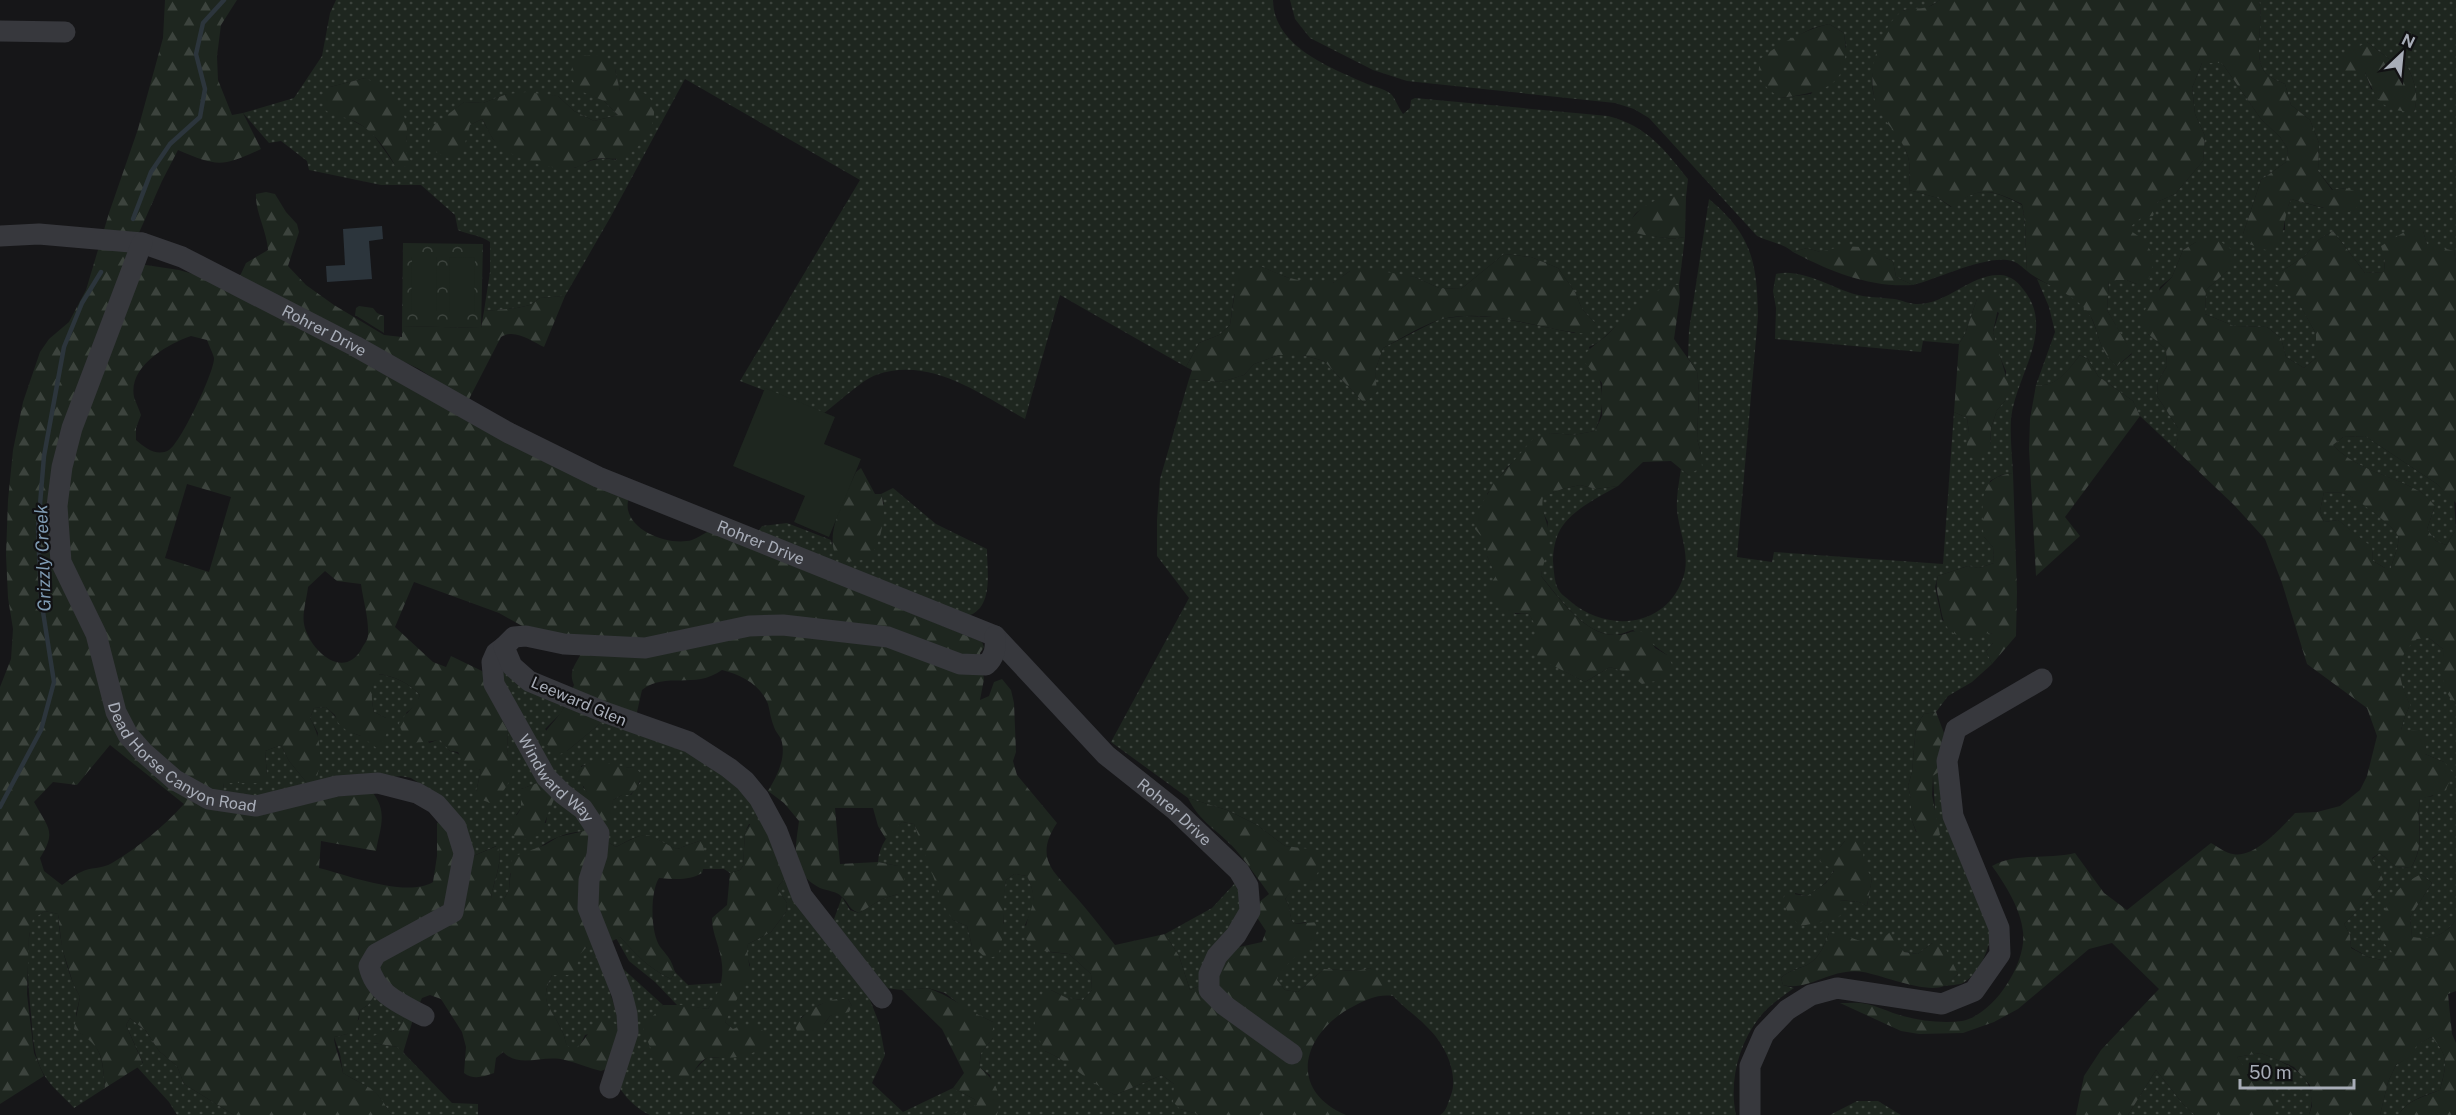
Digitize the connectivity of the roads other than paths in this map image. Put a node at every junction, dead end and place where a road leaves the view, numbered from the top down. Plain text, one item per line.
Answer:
1 (0, 31) edge
2 (65, 32) dead end
3 (0, 236) edge
4 (142, 243) junction
5 (995, 636) junction
6 (504, 647) junction
7 (2042, 679) dead end
8 (882, 998) dead end
9 (424, 1016) dead end
10 (1292, 1054) dead end
11 (610, 1088) dead end
12 (1750, 1115) edge

1 - 2 street
3 - 4 street, Rohrer Drive
4 - 5 street, Rohrer Drive
4 - 9 street, Dead Horse Canyon Road
5 - 6 street
5 - 10 street, Rohrer Drive
6 - 8 street, Leeward Glen
6 - 11 street, Windward Way
7 - 12 street

